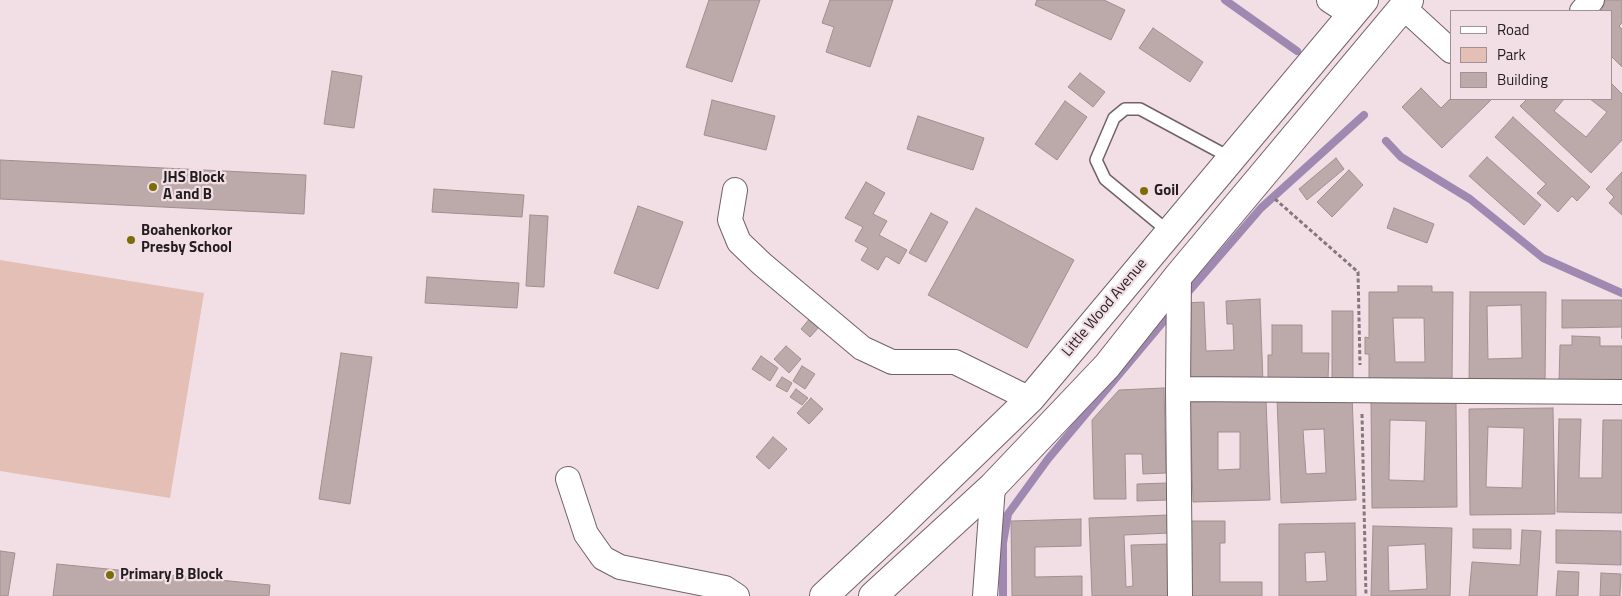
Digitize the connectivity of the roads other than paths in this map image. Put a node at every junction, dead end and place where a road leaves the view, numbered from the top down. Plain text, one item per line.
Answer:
1 (1329, 0) edge
2 (1592, 0) edge
3 (1406, 4) edge
4 (1358, 7) edge
5 (1583, 10) edge
6 (1450, 50) edge
7 (1231, 158) junction
8 (735, 190) dead end
9 (1169, 232) junction
10 (1179, 275) junction
11 (1178, 389) junction
12 (1622, 392) edge
13 (1030, 399) junction
14 (568, 479) dead end
15 (992, 486) junction
16 (737, 596) edge
17 (824, 596) edge
18 (873, 596) edge
19 (985, 596) edge
20 (1180, 596) edge

1 - 4 street
2 - 5 street
3 - 6 street
3 - 10 highway
4 - 7 highway, Little Wood Avenue
7 - 9 highway, Little Wood Avenue
7 - 9 lane
8 - 13 street
9 - 13 highway, Little Wood Avenue
10 - 11 street
10 - 15 highway
11 - 12 street
11 - 20 street
13 - 17 highway, Little Wood Avenue
14 - 16 street
15 - 18 highway
15 - 19 street

